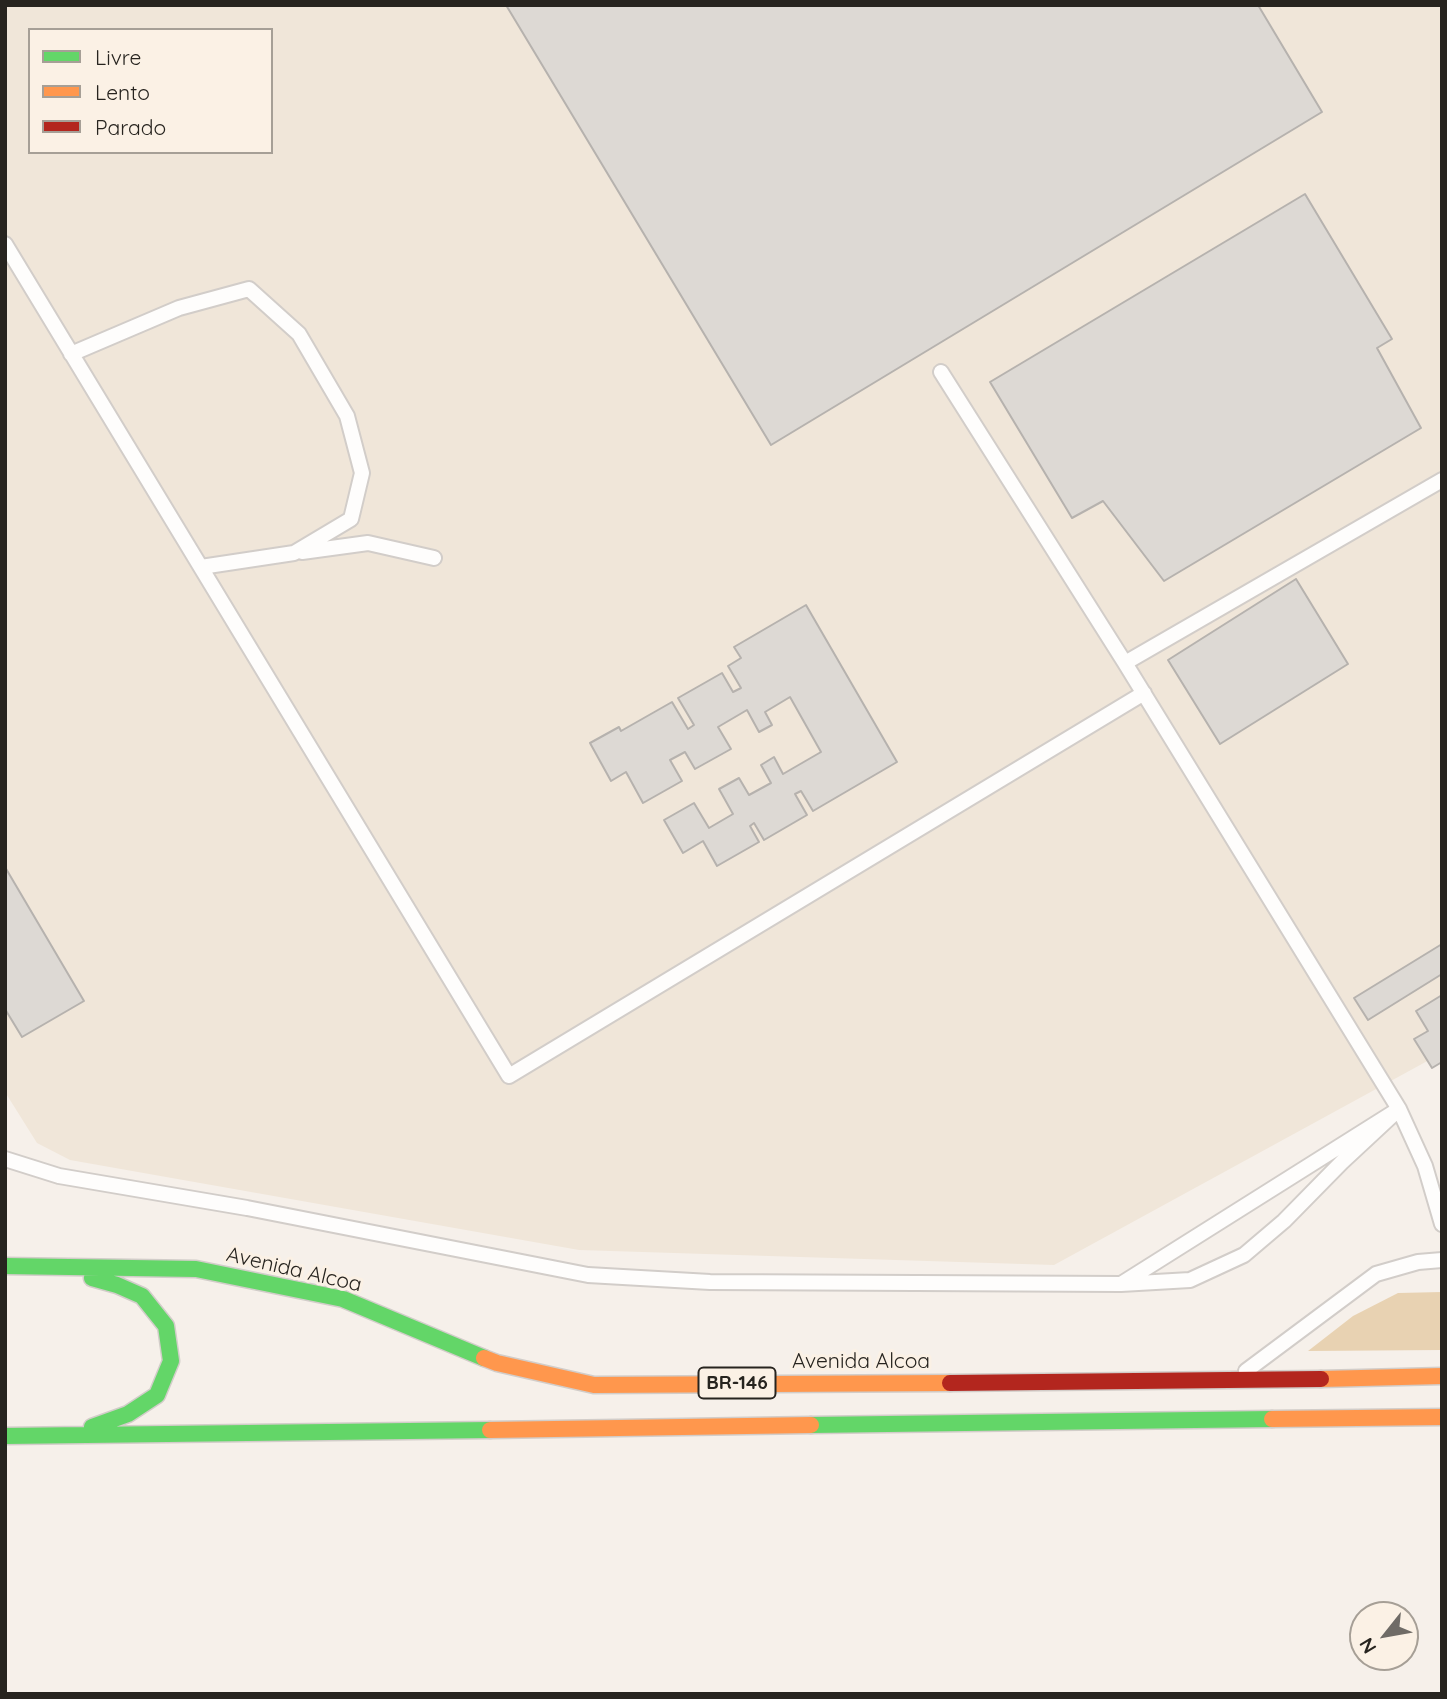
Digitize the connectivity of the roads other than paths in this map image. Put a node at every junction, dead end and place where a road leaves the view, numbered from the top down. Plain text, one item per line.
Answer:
1 (5, 244) edge
2 (71, 354) junction
3 (942, 372) dead end
4 (1442, 480) edge
5 (293, 553) junction
6 (434, 558) dead end
7 (201, 567) junction
8 (1125, 663) junction
9 (1144, 693) junction
10 (1399, 1109) junction
11 (5, 1159) edge
12 (1442, 1224) edge
13 (1442, 1260) edge
14 (5, 1266) edge
15 (52, 1266) junction
16 (1121, 1284) junction
17 (1442, 1376) edge
18 (1234, 1381) junction
19 (1442, 1417) edge
20 (66, 1435) junction
21 (5, 1436) edge

1 - 2 lane
2 - 5 lane
2 - 7 lane
3 - 8 lane
4 - 8 lane
5 - 6 lane
5 - 7 lane
7 - 9 lane
8 - 9 lane
9 - 10 lane
10 - 12 lane
10 - 16 lane
10 - 16 lane
11 - 16 lane
13 - 18 lane
14 - 15 main road, Avenida Alcoa / BR-146
15 - 18 main road, Avenida Alcoa / BR-146
15 - 20 main road
17 - 18 main road, Avenida Alcoa / BR-146
19 - 20 main road, BR-146
20 - 21 main road, BR-146

